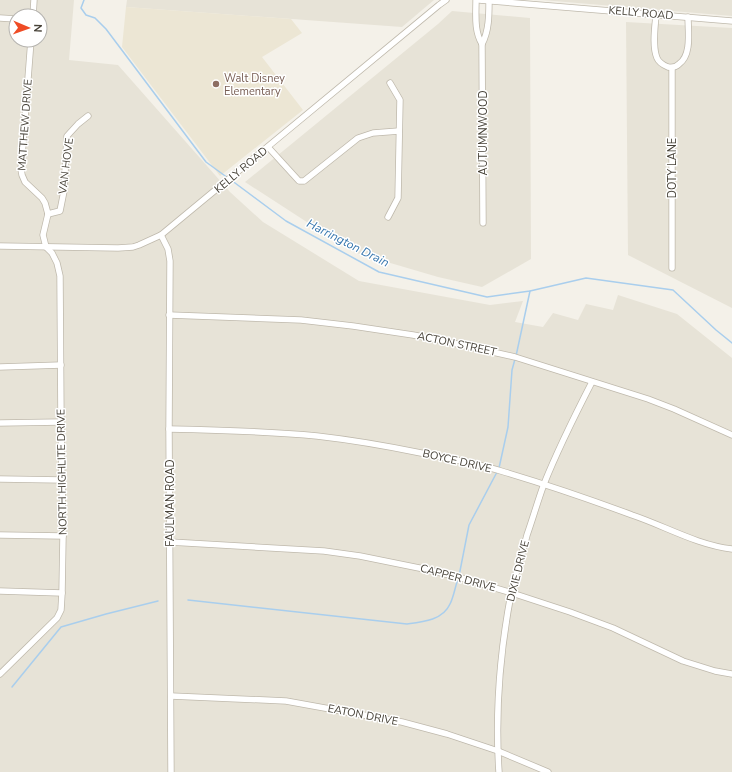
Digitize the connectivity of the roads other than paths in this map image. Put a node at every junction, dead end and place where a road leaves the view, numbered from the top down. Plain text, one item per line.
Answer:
1 (446, 0) edge
2 (478, 0) edge
3 (489, 1) edge
4 (656, 14) junction
5 (688, 18) junction
6 (732, 21) edge
7 (482, 44) junction
8 (31, 48) edge
9 (672, 68) junction
10 (390, 83) dead end
11 (88, 116) dead end
12 (399, 131) junction
13 (268, 147) junction
14 (48, 214) junction
15 (388, 217) dead end
16 (483, 223) dead end
17 (161, 235) junction
18 (0, 246) edge
19 (46, 247) junction
20 (672, 268) dead end
21 (169, 314) junction
22 (61, 365) junction
23 (0, 367) edge
24 (592, 382) junction
25 (60, 422) junction
26 (0, 423) edge
27 (169, 429) junction
28 (732, 435) edge
29 (0, 479) edge
30 (62, 480) junction
31 (544, 484) junction
32 (0, 535) edge
33 (63, 536) junction
34 (170, 542) junction
35 (732, 549) edge
36 (0, 592) edge
37 (62, 593) junction
38 (512, 593) junction
39 (0, 674) edge
40 (732, 674) edge
41 (171, 696) junction
42 (498, 751) junction
43 (171, 772) edge
44 (499, 772) edge
45 (548, 772) edge

1 - 13 street, KELLY ROAD
2 - 3 street, KELLY ROAD
2 - 7 street, AUTUMNWOOD
3 - 4 street, KELLY ROAD
3 - 7 street, AUTUMNWOOD
4 - 5 street, KELLY ROAD
4 - 9 street
5 - 6 street, KELLY ROAD
5 - 9 street
7 - 16 street, AUTUMNWOOD
8 - 14 street, MATTHEW DRIVE
9 - 20 street, DOTY LANE
10 - 12 street
11 - 14 street, VAN HOVE
12 - 13 street
12 - 15 street
13 - 17 street, KELLY ROAD
14 - 19 street
17 - 19 street, KELLY ROAD
17 - 21 street, FAULMAN ROAD
18 - 19 street, KELLY ROAD
19 - 22 street, NORTH HIGHLITE DRIVE
21 - 24 street, ACTON STREET
21 - 27 street, FAULMAN ROAD
22 - 23 street
22 - 25 street, NORTH HIGHLITE DRIVE
24 - 28 street, ACTON STREET
24 - 31 street, DIXIE DRIVE
25 - 26 street
25 - 30 street, NORTH HIGHLITE DRIVE
27 - 31 street, BOYCE DRIVE
27 - 34 street, FAULMAN ROAD
29 - 30 street
30 - 33 street, NORTH HIGHLITE DRIVE
31 - 35 street, BOYCE DRIVE
31 - 38 street, DIXIE DRIVE
32 - 33 street
33 - 37 street, NORTH HIGHLITE DRIVE
34 - 38 street, CAPPER DRIVE
34 - 41 street, FAULMAN ROAD
36 - 37 street
37 - 39 street, NORTH HIGHLITE DRIVE
38 - 40 street, CAPPER DRIVE
38 - 42 street, DIXIE DRIVE
41 - 42 street, EATON DRIVE
41 - 43 street, FAULMAN ROAD
42 - 44 street, DIXIE DRIVE
42 - 45 street, EATON DRIVE

